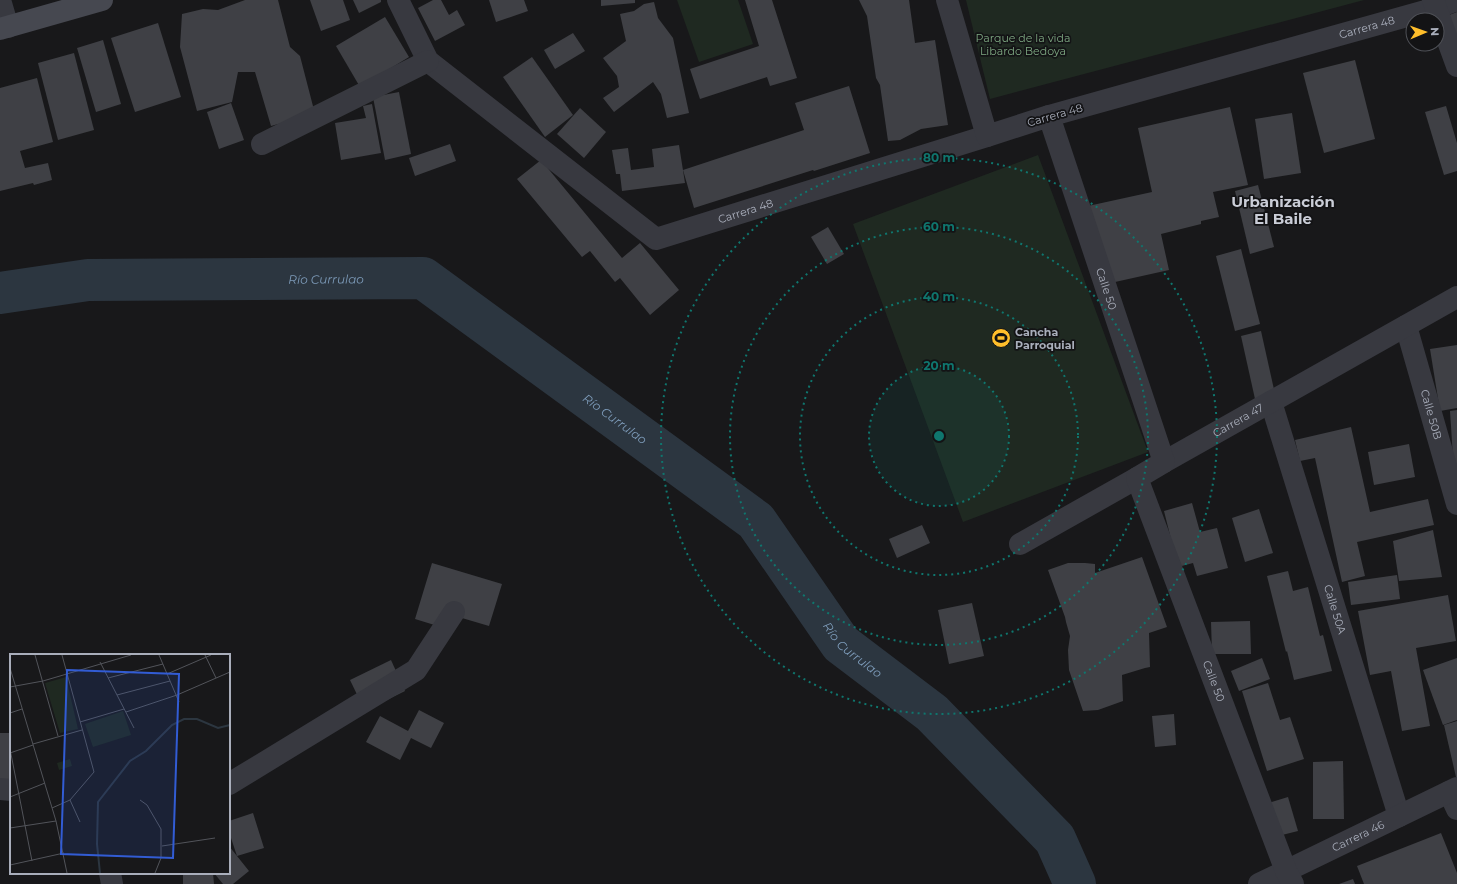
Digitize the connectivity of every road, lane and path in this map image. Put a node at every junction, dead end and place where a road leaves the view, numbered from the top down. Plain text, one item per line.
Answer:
1 (0, 0) edge
2 (102, 0) edge
3 (398, 0) edge
4 (947, 0) edge
5 (1457, 0) edge
6 (1434, 4) edge
7 (4, 28) edge
8 (428, 61) junction
9 (1457, 66) edge
10 (1049, 116) junction
11 (987, 136) junction
12 (262, 144) dead end
13 (1457, 297) edge
14 (1406, 326) junction
15 (1271, 402) junction
16 (1164, 462) junction
17 (1137, 478) junction
18 (1457, 504) edge
19 (1020, 544) dead end
20 (454, 612) dead end
21 (230, 783) edge
22 (0, 789) edge
23 (10, 790) edge
24 (1454, 796) edge
25 (1399, 816) junction
26 (110, 874) edge
27 (1290, 877) edge
28 (112, 884) edge
29 (1259, 884) edge

1 - 7 street
2 - 7 main road
3 - 8 street
4 - 11 street
5 - 6 street, Carrera 48
6 - 9 street
6 - 10 street, Carrera 48
8 - 11 street, Carrera 48
8 - 12 street
10 - 11 street, Carrera 48
10 - 16 street, Calle 50
13 - 14 street, Carrera 47
14 - 15 street, Carrera 47
14 - 18 street, Calle 50B
15 - 16 street, Carrera 47
15 - 25 street, Calle 50A
16 - 17 street, Carrera 47
17 - 19 street, Carrera 47
17 - 27 street, Calle 50
20 - 21 street
22 - 23 street
24 - 25 street, Carrera 46
25 - 27 street, Carrera 46
26 - 28 street
27 - 29 street, Carrera 46

